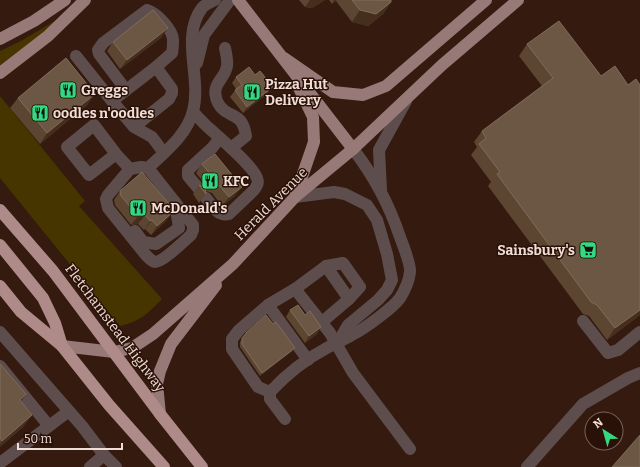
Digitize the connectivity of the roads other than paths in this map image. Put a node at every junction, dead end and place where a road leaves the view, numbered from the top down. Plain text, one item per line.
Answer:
1 (65, 0) edge
2 (84, 0) edge
3 (215, 0) edge
4 (230, 0) edge
5 (238, 0) edge
6 (486, 0) edge
7 (518, 0) edge
8 (0, 39) edge
9 (225, 48) dead end
10 (76, 56) dead end
11 (284, 58) junction
12 (156, 66) junction
13 (0, 72) edge
14 (194, 74) junction
15 (126, 90) junction
16 (408, 96) junction
17 (112, 101) junction
18 (193, 112) junction
19 (134, 127) junction
20 (220, 138) junction
21 (231, 148) junction
22 (353, 149) junction
23 (164, 153) junction
24 (116, 154) dead end
25 (148, 168) junction
26 (130, 170) junction
27 (381, 190) junction
28 (295, 197) junction
29 (175, 202) junction
30 (108, 208) junction
31 (0, 210) edge
32 (0, 245) edge
33 (233, 264) junction
34 (0, 286) edge
35 (295, 289) junction
36 (268, 305) junction
37 (583, 321) dead end
38 (322, 322) junction
39 (0, 332) edge
40 (640, 332) edge
41 (337, 343) junction
42 (62, 346) junction
43 (114, 352) junction
44 (308, 360) junction
45 (0, 366) edge
46 (640, 373) edge
47 (270, 392) junction
48 (69, 411) junction
49 (160, 414) junction
50 (285, 419) dead end
51 (49, 426) junction
52 (410, 449) dead end
53 (104, 455) junction
54 (0, 463) edge
55 (90, 467) edge
56 (116, 467) edge
57 (164, 467) edge
58 (202, 467) edge
59 (526, 467) edge

1 - 8 main road
2 - 13 main road
3 - 14 lane
4 - 14 lane
5 - 11 main road
6 - 11 main road
7 - 16 main road, Herald Avenue
9 - 21 lane
10 - 17 lane
11 - 22 main road
11 - 28 main road
12 - 15 lane
12 - 15 lane
12 - 19 lane
14 - 18 lane
15 - 17 lane
16 - 22 main road, Herald Avenue
16 - 27 lane
17 - 19 lane
18 - 20 lane
18 - 23 lane
19 - 23 lane
20 - 21 lane
20 - 21 lane
22 - 27 lane
22 - 28 main road, Herald Avenue
23 - 25 lane
24 - 26 lane
25 - 26 lane
25 - 29 lane
26 - 30 lane
27 - 41 lane
28 - 33 main road, Herald Avenue
28 - 41 lane
29 - 30 lane
29 - 30 lane
31 - 43 highway, Fletchamstead Highway
32 - 42 highway
33 - 43 main road, Herald Avenue
33 - 49 main road
34 - 42 highway
35 - 36 lane
35 - 38 lane
35 - 38 lane
36 - 44 lane
36 - 47 lane
37 - 40 lane
38 - 41 lane
39 - 48 lane
41 - 44 lane
41 - 52 lane
42 - 43 main road, Herald Avenue
42 - 57 highway
43 - 49 highway, Fletchamstead Highway
44 - 47 lane
45 - 51 lane
46 - 59 lane
47 - 50 lane
48 - 51 lane
48 - 53 lane
49 - 58 highway, Fletchamstead Highway
51 - 54 lane
53 - 55 lane
53 - 56 lane

